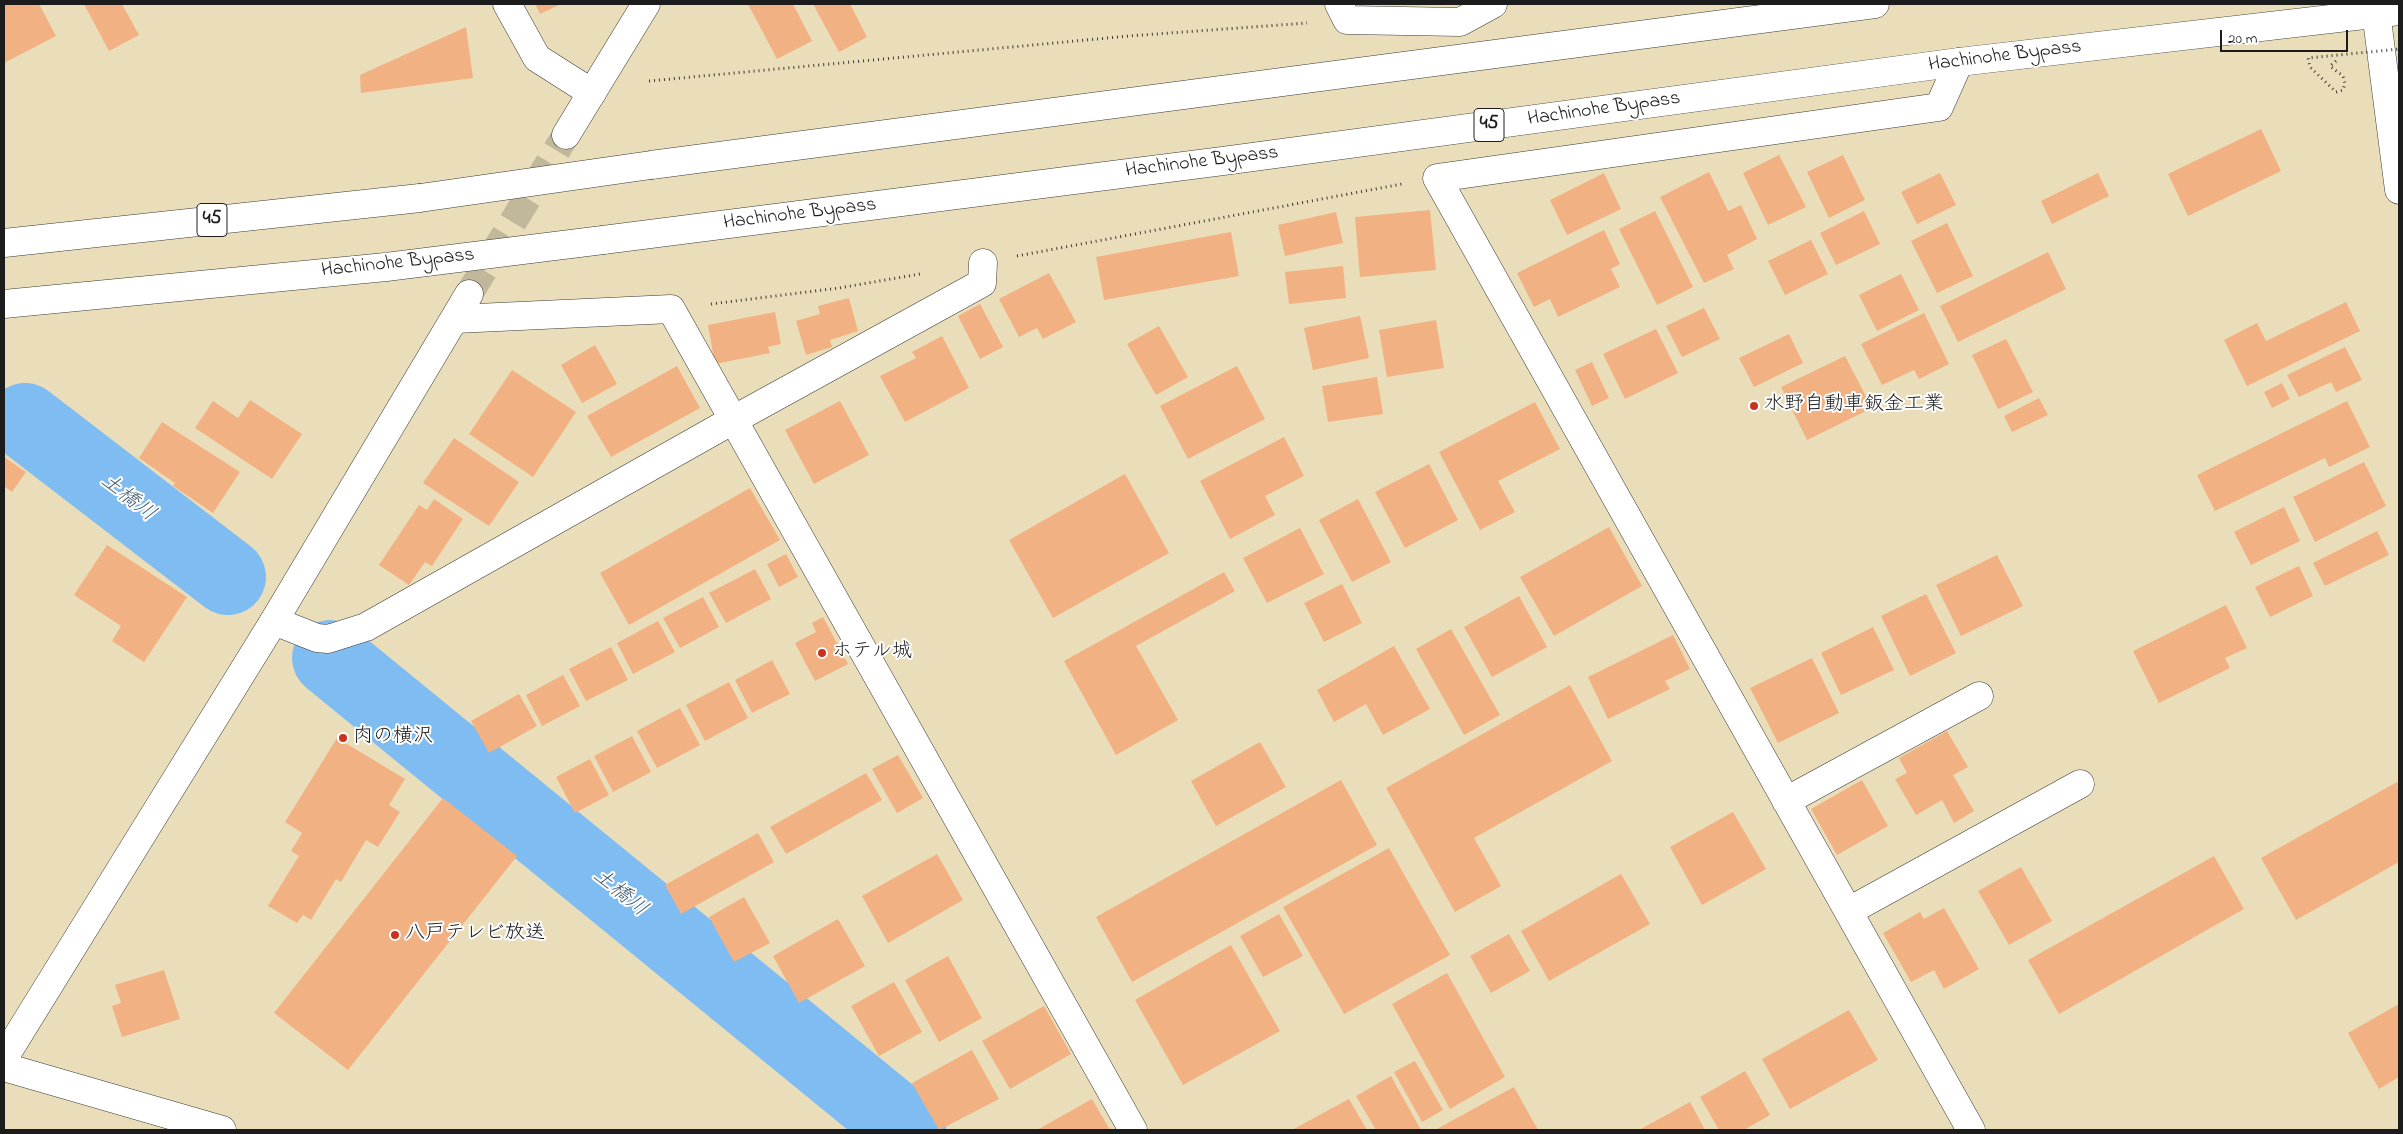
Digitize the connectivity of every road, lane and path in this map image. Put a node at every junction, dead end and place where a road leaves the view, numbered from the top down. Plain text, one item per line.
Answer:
1 (507, 4) edge
2 (646, 4) edge
3 (1493, 4) edge
4 (1875, 4) edge
5 (2383, 10) edge
6 (1343, 12) edge
7 (2399, 49) edge
8 (2336, 61) dead end
9 (1959, 62) junction
10 (649, 81) dead end
11 (592, 92) junction
12 (566, 135) tunnel mouth
13 (1437, 178) junction
14 (2399, 190) edge
15 (4, 242) edge
16 (983, 263) joint
17 (926, 273) dead end
18 (469, 294) tunnel mouth
19 (4, 304) edge
20 (671, 309) junction
21 (455, 319) junction
22 (733, 420) junction
23 (274, 621) junction
24 (1979, 696) dead end
25 (2080, 784) dead end
26 (1786, 801) junction
27 (1849, 911) junction
28 (4, 1058) edge
29 (4, 1067) edge
30 (222, 1130) edge
31 (1134, 1130) edge
32 (1971, 1130) edge

1 - 11 main road
2 - 11 main road
3 - 6 main road
4 - 15 main road, 45, bridge
5 - 9 main road, Hachinohe Bypass / 45
5 - 14 main road
6 - 10 path
7 - 8 path, bridge
9 - 13 main road
9 - 19 main road, Hachinohe Bypass / 45, bridge
11 - 12 main road
13 - 16 path
13 - 26 main road
16 - 22 main road
17 - 20 path
18 - 21 main road
20 - 21 main road
20 - 22 main road
21 - 23 main road
22 - 23 main road
22 - 31 main road
23 - 28 main road
24 - 26 main road
25 - 27 main road
26 - 27 main road
27 - 32 main road
29 - 30 main road

